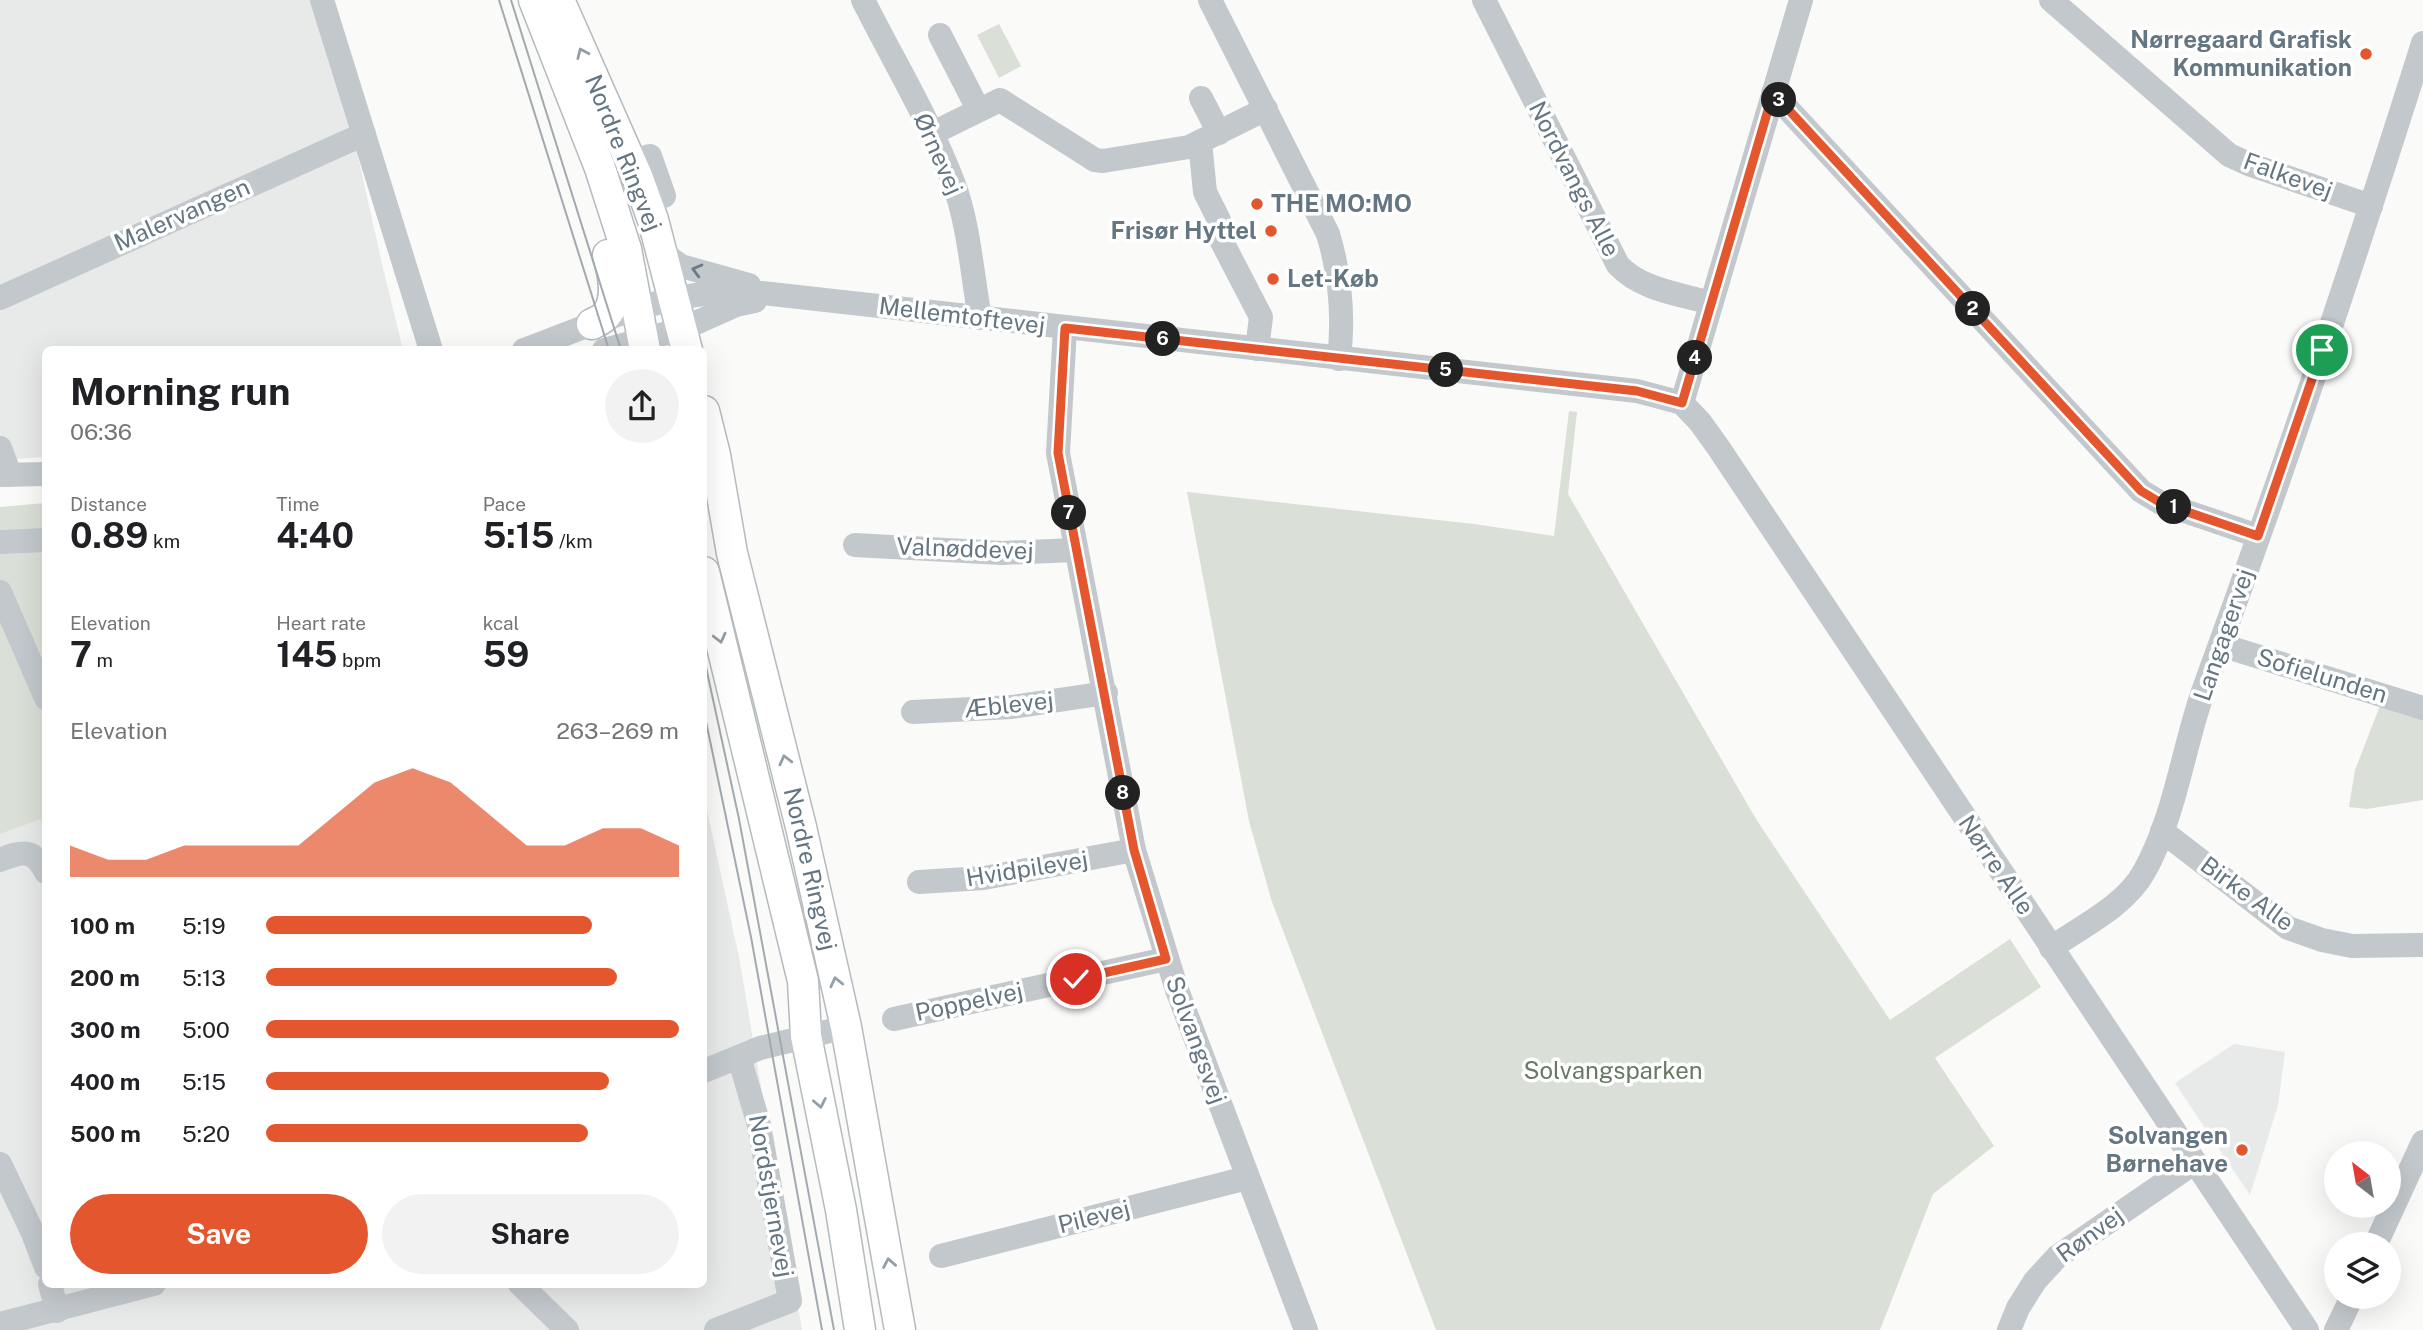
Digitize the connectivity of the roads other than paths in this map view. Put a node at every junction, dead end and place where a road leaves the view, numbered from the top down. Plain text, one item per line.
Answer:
1 (322, 0) edge
2 (534, 0) edge
3 (559, 0) edge
4 (863, 0) edge
5 (1210, 0) edge
6 (1484, 0) edge
7 (1801, 0) edge
8 (2051, 0) edge
9 (940, 35) dead end
10 (2423, 44) edge
11 (2417, 84) edge
12 (569, 90) junction
13 (1773, 93) junction
14 (1201, 98) dead end
15 (978, 109) junction
16 (1266, 109) junction
17 (364, 134) junction
18 (931, 134) junction
19 (1210, 138) junction
20 (632, 162) junction
21 (664, 196) dead end
22 (2371, 206) junction
23 (662, 252) junction
24 (783, 296) junction
25 (0, 298) edge
26 (674, 300) junction
27 (1711, 303) junction
28 (637, 310) junction
29 (980, 318) junction
30 (1065, 328) junction
31 (598, 337) edge
32 (663, 342) edge
33 (430, 346) edge
34 (547, 346) edge
35 (1257, 349) junction
36 (1339, 359) junction
37 (1682, 403) junction
38 (707, 423) edge
39 (0, 448) edge
40 (42, 474) edge
41 (5, 475) edge
42 (707, 479) edge
43 (2258, 536) junction
44 (42, 540) edge
45 (0, 542) edge
46 (855, 545) dead end
47 (1075, 550) junction
48 (732, 553) junction
49 (707, 585) edge
50 (0, 592) edge
51 (2221, 645) junction
52 (42, 689) edge
53 (1105, 693) junction
54 (2423, 708) edge
55 (913, 712) dead end
56 (2162, 831) junction
57 (1134, 850) junction
58 (0, 860) edge
59 (42, 865) edge
60 (919, 882) dead end
61 (2423, 945) edge
62 (2050, 948) junction
63 (1166, 959) junction
64 (894, 1019) dead end
65 (846, 1027) junction
66 (800, 1037) junction
67 (739, 1057) junction
68 (707, 1070) edge
69 (2423, 1142) edge
70 (2195, 1162) junction
71 (0, 1164) edge
72 (1247, 1178) junction
73 (877, 1193) junction
74 (2382, 1232) edge
75 (941, 1256) dead end
76 (42, 1257) edge
77 (51, 1288) edge
78 (140, 1288) edge
79 (524, 1288) edge
80 (2346, 1309) edge
81 (57, 1311) junction
82 (0, 1324) edge
83 (567, 1330) edge
84 (716, 1330) edge
85 (860, 1330) edge
86 (900, 1330) edge
87 (1306, 1330) edge
88 (2010, 1330) edge
89 (2307, 1330) edge
90 (2336, 1330) edge

1 - 17 street
2 - 12 main road, Nordre Ringvej
20 -> 3 main road, Nordre Ringvej
4 - 18 street, Ørnevej
5 - 16 street
6 - 27 street, Nordvangs Alle
7 - 13 street
8 - 22 street, Falkevej
9 - 15 street
10 - 11 street, Langagervej
11 - 22 street, Langagervej
12 - 28 main road, Nordre Ringvej
12 - 31 main road
13 - 27 street
13 - 43 street
14 - 19 street
15 - 18 street
15 - 19 street
16 - 19 street
16 - 36 street
17 - 25 street, Malervangen
17 - 33 street
18 - 29 street, Ørnevej
19 - 35 street
20 - 21 street
20 - 23 main road, Nordre Ringvej
22 - 43 street, Langagervej
24 -> 23 street, Mellemtoftevej
23 - 26 main road, Nordre Ringvej
24 - 26 street, Mellemtoftevej
24 - 29 street, Mellemtoftevej
24 - 32 street, Mellemtoftevej
26 - 28 street, Mellemtoftevej
26 - 32 main road, Nordre Ringvej
27 - 37 street
28 - 31 street, Mellemtoftevej
28 - 32 main road, Nordre Ringvej
29 - 30 street, Mellemtoftevej
30 - 35 street, Mellemtoftevej
30 - 47 street, Solvangsvej
31 - 32 street, Mellemtoftevej
31 - 34 street
35 - 36 street, Mellemtoftevej
36 - 37 street, Mellemtoftevej
37 - 62 street, Nørre Alle
38 - 48 main road, Nordre Ringvej
39 - 41 street
40 - 41 street
42 - 48 main road
43 - 51 street, Langagervej
44 - 45 street
46 - 47 street, Valnøddevej
47 - 53 street, Solvangsvej
65 -> 48 main road, Nordre Ringvej
49 -> 66 main road, Nordre Ringvej
50 - 52 street
51 - 54 street, Sofielunden
51 - 56 street, Langagervej
53 - 55 street, Æblevej
53 - 57 street, Solvangsvej
56 - 61 street, Birke Alle
56 - 62 street, Langagervej
57 - 60 street, Hvidpilevej
57 - 63 street, Solvangsvej
58 - 59 street
62 - 70 street, Nørre Alle
63 - 64 street, Poppelvej
63 - 72 street, Solvangsvej
65 - 66 street
65 - 73 main road, Nordre Ringvej
66 - 67 street
66 - 73 main road
66 -> 85 main road, Nordre Ringvej
67 - 68 street
67 - 84 street, Nordstjernevej
69 - 74 street
70 - 88 street, Rønvej
70 - 89 street, Nørre Alle
71 - 76 street
72 - 75 street, Pilevej
72 - 87 street, Solvangsvej
86 -> 73 main road, Nordre Ringvej
77 - 81 street
78 - 81 street
79 - 83 street
80 - 90 street
81 - 82 street

